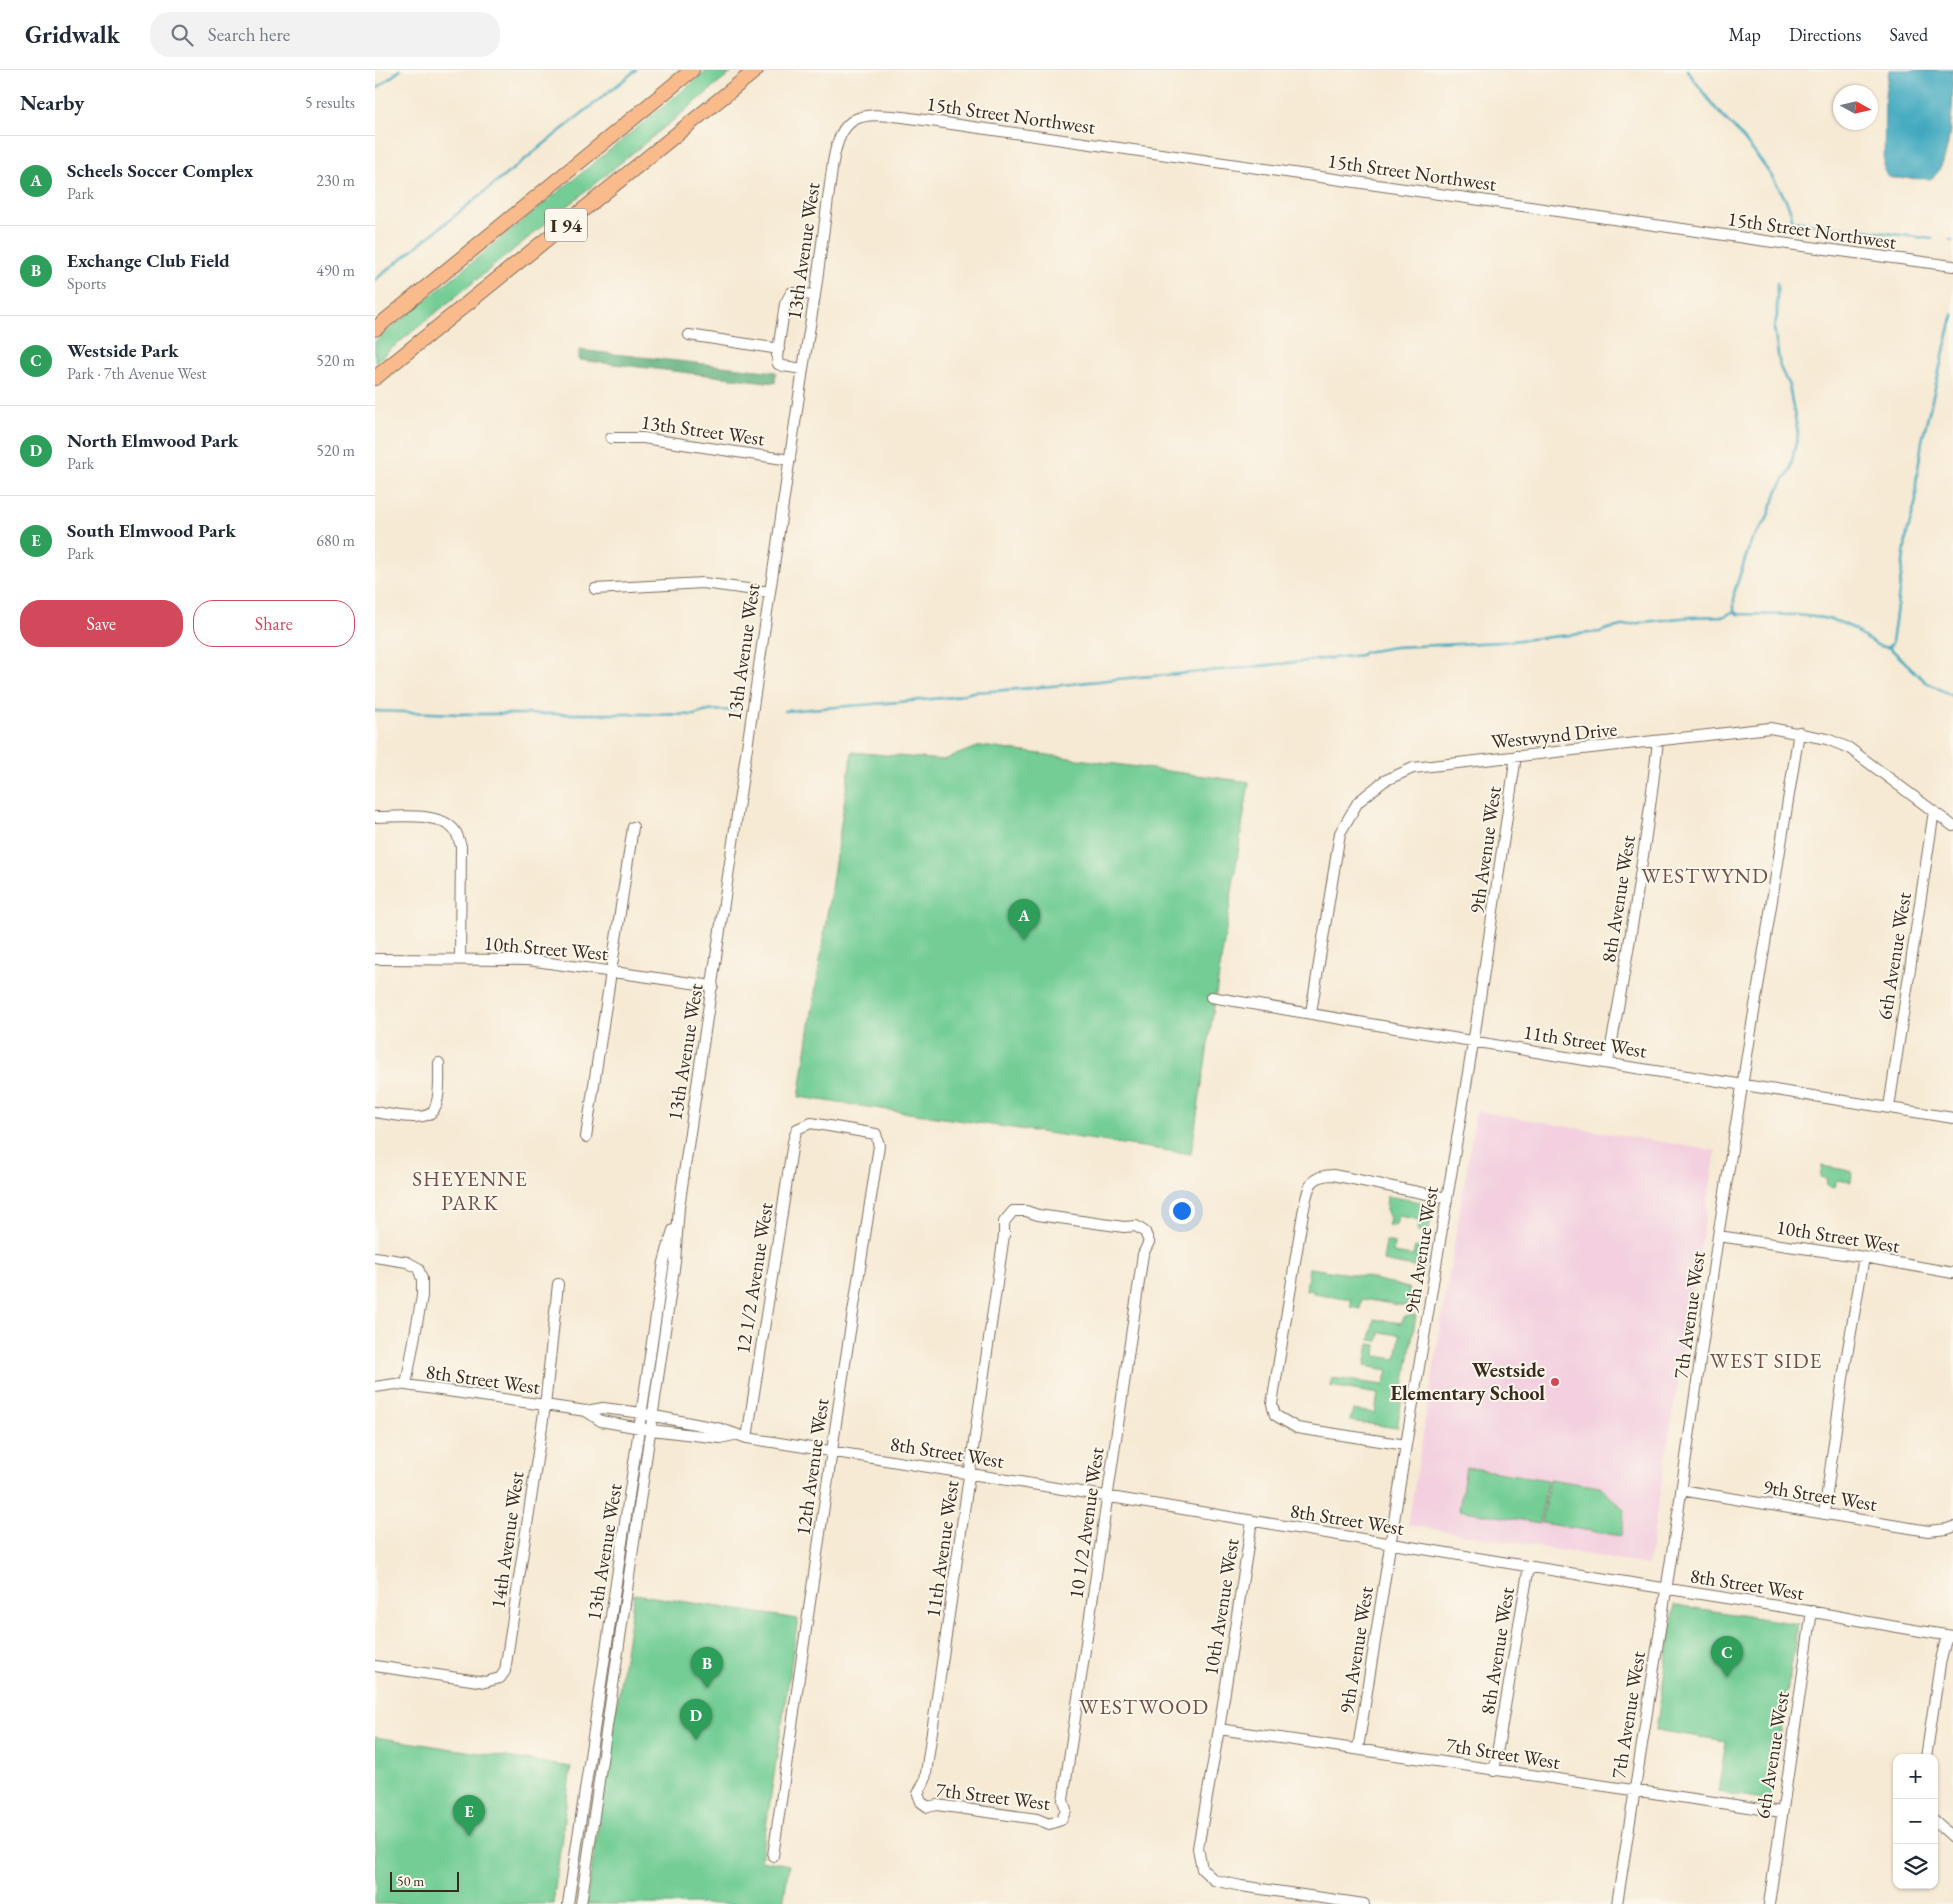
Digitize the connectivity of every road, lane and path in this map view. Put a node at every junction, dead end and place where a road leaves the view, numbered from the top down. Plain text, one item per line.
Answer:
1 (692, 70) edge
2 (756, 70) edge
3 (865, 115) joint
4 (1953, 266) edge
5 (815, 296) junction
6 (375, 329) edge
7 (689, 336) dead end
8 (779, 349) junction
9 (803, 370) junction
10 (375, 378) edge
11 (611, 438) dead end
12 (789, 460) junction
13 (595, 589) dead end
14 (770, 592) junction
15 (1799, 732) junction
16 (1658, 741) junction
17 (1516, 756) junction
18 (1934, 811) junction
19 (375, 817) edge
20 (1953, 826) edge
21 (633, 827) dead end
22 (375, 959) edge
23 (460, 959) junction
24 (611, 971) junction
25 (713, 986) junction
26 (1211, 997) dead end
27 (1311, 1013) junction
28 (1473, 1041) junction
29 (1609, 1062) junction
30 (439, 1063) dead end
31 (1742, 1084) junction
32 (1889, 1107) junction
33 (375, 1112) edge
34 (1953, 1118) edge
35 (803, 1127) joint
36 (586, 1137) dead end
37 (1447, 1198) junction
38 (679, 1207) junction
39 (1013, 1211) joint
40 (1718, 1236) junction
41 (375, 1257) edge
42 (1864, 1257) junction
43 (1953, 1273) edge
44 (558, 1284) dead end
45 (406, 1385) junction
46 (375, 1387) edge
47 (545, 1406) junction
48 (586, 1411) junction
49 (642, 1414) junction
50 (653, 1416) junction
51 (640, 1427) junction
52 (651, 1430) junction
53 (735, 1435) junction
54 (747, 1438) junction
55 (1406, 1445) junction
56 (832, 1451) junction
57 (971, 1473) junction
58 (1681, 1490) junction
59 (1108, 1496) junction
60 (1824, 1514) junction
61 (1251, 1521) junction
62 (1953, 1527) edge
63 (1390, 1544) junction
64 (1529, 1566) junction
65 (1666, 1589) junction
66 (1812, 1611) junction
67 (1950, 1636) edge
68 (375, 1666) edge
69 (1219, 1729) junction
70 (1358, 1748) junction
71 (1927, 1754) edge
72 (1494, 1770) junction
73 (1634, 1790) junction
74 (921, 1802) joint
75 (1782, 1812) junction
76 (1061, 1820) joint
77 (1938, 1824) edge
78 (1953, 1837) edge
79 (773, 1856) dead end
80 (569, 1904) edge
81 (581, 1904) edge
82 (1365, 1904) edge
83 (1617, 1904) edge
84 (1769, 1904) edge

1 - 6 highway, I 94
2 - 10 highway, I 94
3 - 4 street, 15th Street Northwest
3 - 5 street, 13th Avenue West
5 - 8 street
5 - 9 street, 13th Avenue West
7 - 8 street
8 - 9 street
9 - 12 street, 13th Avenue West
11 - 12 street, 13th Street West
12 - 14 street, 13th Avenue West
13 - 14 street
14 - 25 street, 13th Avenue West
15 - 16 street, Westwynd Drive
15 - 18 street, Westwynd Drive
15 - 31 street, 7th Avenue West
16 - 17 street, Westwynd Drive
16 - 29 street, 8th Avenue West
17 - 27 street, Westwynd Drive
17 - 28 street, 9th Avenue West
18 - 20 street, Westwynd Drive
18 - 32 street, 6th Avenue West
19 - 23 street
21 - 24 street
22 - 23 street, 10th Street West
23 - 24 street, 10th Street West
24 - 25 street, 10th Street West
24 - 36 street
25 - 38 street, 13th Avenue West
26 - 27 street, 11th Street West
27 - 28 street, 11th Street West
28 - 29 street, 11th Street West
28 - 37 street, 9th Avenue West
29 - 31 street, 11th Street West
30 - 33 street
31 - 32 street, 11th Street West
31 - 40 street, 7th Avenue West
32 - 34 street, 11th Street West
35 - 54 street, 12 1/2 Avenue West
35 - 56 street, 12th Avenue West
37 - 55 street, 9th Avenue West
37 - 55 street
38 - 49 street, 13th Avenue West
38 - 50 street, 13th Avenue West
39 - 57 street, 11th Avenue West
39 - 59 street, 10 1/2 Avenue West
40 - 42 street, 10th Street West
40 - 58 street, 7th Avenue West
41 - 45 street
42 - 43 street, 10th Street West
42 - 60 street
44 - 47 street, 14th Avenue West
45 - 46 street, 8th Street West
45 - 47 street, 8th Street West
47 - 48 street, 8th Street West
47 - 68 street, 14th Avenue West
48 - 49 street, 8th Street West
48 - 51 street, 8th Street West
49 - 50 street, 8th Street West
49 - 51 street, 13th Avenue West
50 - 52 street, 13th Avenue West
50 - 53 street, 8th Street West
51 - 52 street, 8th Street West
51 - 80 street, 13th Avenue West
52 - 53 street, 8th Street West
52 - 81 street, 13th Avenue West
53 - 54 street, 8th Street West
54 - 56 street, 8th Street West
55 - 63 street, 9th Avenue West
56 - 57 street, 8th Street West
56 - 79 street, 12th Avenue West
57 - 59 street, 8th Street West
57 - 74 street, 11th Avenue West
58 - 60 street, 9th Street West
58 - 65 street, 7th Avenue West
59 - 61 street, 8th Street West
59 - 76 street, 10 1/2 Avenue West
60 - 62 street, 9th Street West
61 - 63 street, 8th Street West
61 - 69 street, 10th Avenue West
63 - 64 street, 8th Street West
63 - 70 street, 9th Avenue West
64 - 65 street, 8th Street West
64 - 72 street, 8th Avenue West
65 - 66 street, 8th Street West
65 - 73 street, 7th Avenue West
66 - 67 street, 8th Street West
66 - 75 street, 6th Avenue West
67 - 71 street
69 - 70 street, 7th Street West
69 - 82 street, 10th Avenue West
70 - 72 street, 7th Street West
72 - 73 street, 7th Street West
73 - 75 street, 7th Street West
73 - 83 street, 7th Avenue West
74 - 76 street, 7th Street West
75 - 84 street, 6th Avenue West
77 - 78 street

